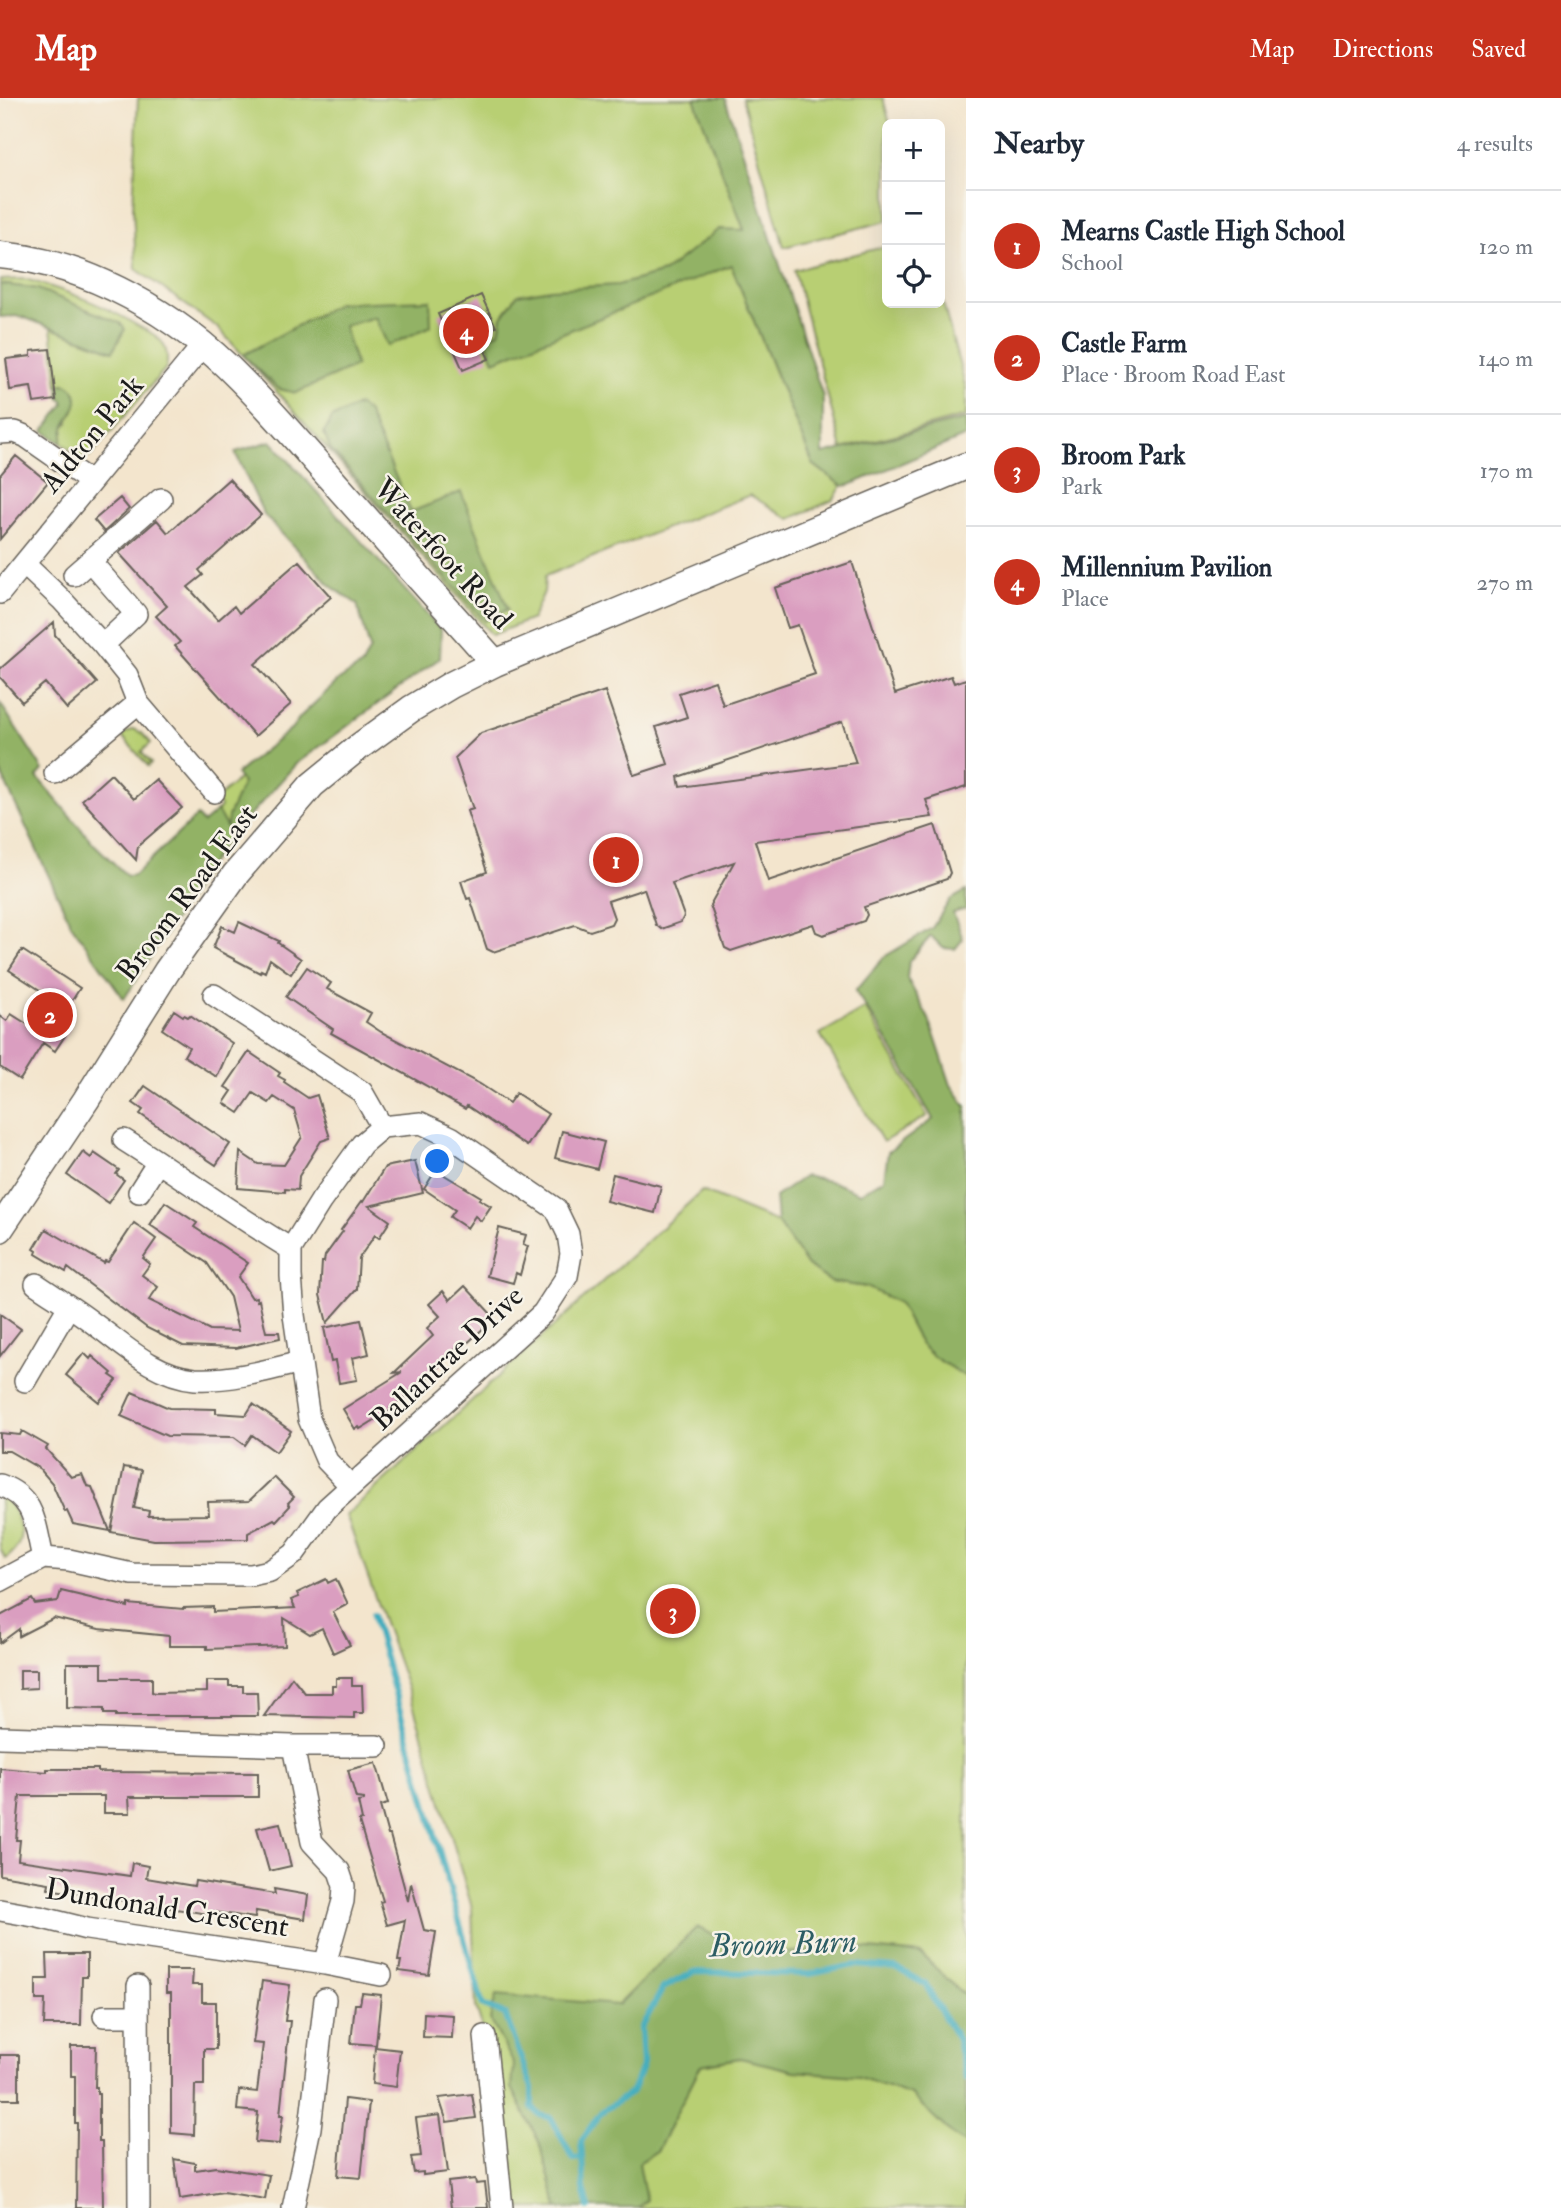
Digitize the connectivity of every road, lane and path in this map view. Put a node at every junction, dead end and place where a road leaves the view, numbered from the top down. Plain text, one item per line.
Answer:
1 (0, 255) edge
2 (203, 345) junction
3 (0, 433) edge
4 (966, 466) edge
5 (91, 482) junction
6 (161, 499) dead end
7 (24, 564) junction
8 (0, 593) edge
9 (103, 645) junction
10 (495, 663) junction
11 (138, 703) junction
12 (55, 773) dead end
13 (214, 792) dead end
14 (214, 995) dead end
15 (382, 1127) junction
16 (124, 1140) dead end
17 (158, 1161) junction
18 (139, 1192) dead end
19 (0, 1229) edge
20 (292, 1249) junction
21 (36, 1284) dead end
22 (69, 1306) junction
23 (301, 1362) junction
24 (25, 1381) dead end
25 (0, 1485) edge
26 (351, 1486) junction
27 (43, 1558) junction
28 (0, 1581) edge
29 (0, 1737) edge
30 (293, 1746) junction
31 (377, 1746) dead end
32 (0, 1910) edge
33 (325, 1964) junction
34 (381, 1975) dead end
35 (138, 1986) dead end
36 (325, 1999) dead end
37 (104, 2016) dead end
38 (138, 2016) junction
39 (485, 2036) dead end
40 (139, 2208) edge
41 (293, 2208) edge
42 (502, 2208) edge

1 - 2 street, Waterfoot Road
2 - 5 street, Aldton Park
2 - 10 street, Waterfoot Road
3 - 5 street
4 - 10 street, Waterfoot Road
5 - 7 street, Aldton Park
6 - 9 street
7 - 8 street, Aldton Park
7 - 9 street
9 - 11 street
10 - 19 street, Broom Road East
11 - 12 street
11 - 13 street
14 - 15 street
15 - 20 street
15 - 26 street, Ballantrae Drive
16 - 17 street
17 - 18 street
17 - 20 street
20 - 23 street
21 - 22 street
22 - 23 street
22 - 24 street
23 - 26 street
25 - 27 street
26 - 27 street, Ballantrae Drive
27 - 28 street
29 - 30 street
30 - 31 street
30 - 33 street, Dundonald Crescent
32 - 33 street, Dundonald Crescent
33 - 34 street, Dundonald Crescent
35 - 38 street
36 - 41 street
37 - 38 street
38 - 40 street
39 - 42 street

